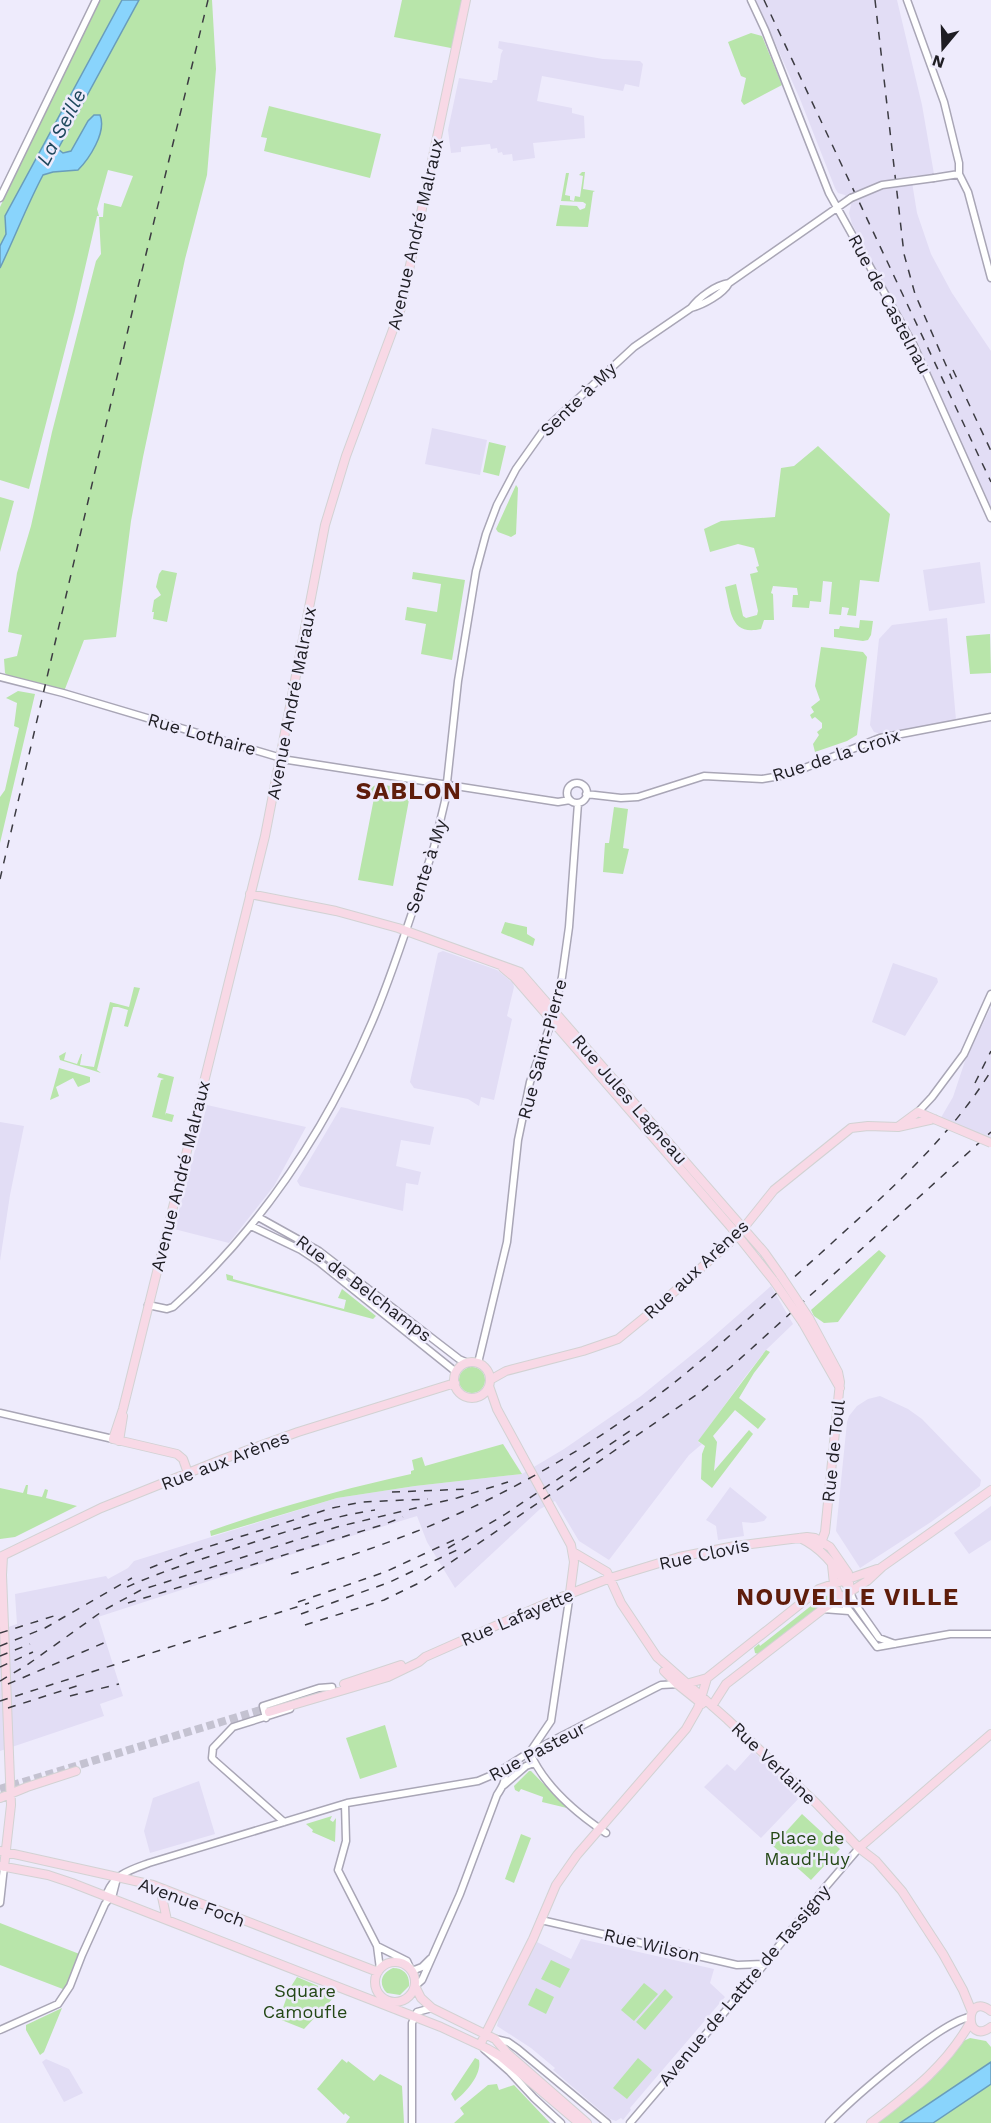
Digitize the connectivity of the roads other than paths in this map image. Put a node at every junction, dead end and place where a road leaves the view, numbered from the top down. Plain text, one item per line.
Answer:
1 (96, 0) edge
2 (466, 0) edge
3 (751, 0) edge
4 (907, 0) edge
5 (959, 174) junction
6 (0, 198) edge
7 (837, 207) junction
8 (991, 278) edge
9 (991, 518) edge
10 (0, 677) edge
11 (991, 717) edge
12 (280, 758) junction
13 (447, 785) junction
14 (567, 793) junction
15 (586, 794) junction
16 (570, 800) junction
17 (549, 801) junction
18 (578, 803) junction
19 (250, 894) junction
20 (405, 930) junction
21 (500, 966) junction
22 (991, 994) edge
23 (554, 1011) junction
24 (552, 1020) junction
25 (921, 1113) junction
26 (934, 1119) junction
27 (915, 1124) junction
28 (898, 1127) junction
29 (991, 1143) edge
30 (704, 1190) junction
31 (258, 1217) junction
32 (251, 1226) junction
33 (741, 1232) junction
34 (335, 1263) junction
35 (330, 1271) junction
36 (148, 1305) junction
37 (397, 1311) junction
38 (390, 1318) junction
39 (468, 1363) junction
40 (478, 1363) junction
41 (456, 1372) junction
42 (489, 1379) junction
43 (455, 1383) junction
44 (478, 1397) junction
45 (497, 1409) junction
46 (0, 1413) edge
47 (116, 1440) junction
48 (188, 1473) junction
49 (991, 1490) edge
50 (818, 1543) junction
51 (573, 1552) junction
52 (1, 1556) edge
53 (832, 1565) junction
54 (882, 1567) junction
55 (610, 1578) junction
56 (846, 1580) junction
57 (834, 1584) junction
58 (850, 1592) junction
59 (570, 1593) junction
60 (840, 1598) junction
61 (823, 1609) junction
62 (849, 1611) junction
63 (991, 1634) edge
64 (896, 1644) junction
65 (657, 1657) junction
66 (664, 1671) junction
67 (389, 1673) junction
68 (706, 1678) junction
69 (677, 1684) junction
70 (686, 1684) junction
71 (661, 1685) junction
72 (700, 1700) junction
73 (712, 1706) junction
74 (266, 1711) junction
75 (991, 1734) edge
76 (530, 1753) junction
77 (534, 1763) junction
78 (504, 1768) junction
79 (76, 1771) dead end
80 (497, 1773) junction
81 (503, 1786) junction
82 (11, 1794) junction
83 (497, 1795) junction
84 (0, 1798) edge
85 (345, 1804) junction
86 (284, 1822) junction
87 (603, 1831) junction
88 (859, 1848) junction
89 (3, 1851) edge
90 (2, 1866) edge
91 (118, 1877) junction
92 (164, 1889) junction
93 (109, 1897) junction
94 (0, 1903) edge
95 (167, 1920) junction
96 (541, 1920) junction
97 (377, 1946) junction
98 (430, 1959) junction
99 (764, 1964) junction
100 (412, 1970) junction
101 (379, 1971) junction
102 (415, 1986) junction
103 (963, 1990) junction
104 (388, 2003) junction
105 (432, 2008) junction
106 (987, 2008) edge
107 (415, 2016) junction
108 (971, 2017) junction
109 (0, 2030) edge
110 (978, 2030) junction
111 (990, 2030) edge
112 (485, 2033) junction
113 (495, 2039) junction
114 (959, 2043) junction
115 (480, 2045) junction
116 (412, 2123) edge
117 (561, 2123) edge
118 (579, 2123) edge
119 (587, 2123) edge
120 (607, 2123) edge
121 (630, 2123) edge
122 (829, 2123) edge
123 (871, 2123) edge

1 - 6 street
2 - 12 main road, Avenue André Malraux
3 - 7 street, Rue de Castelnau
4 - 5 street
5 - 7 street, Sente à My, bridge
5 - 8 street
7 - 9 street, Rue de Castelnau
7 - 13 street, Sente à My
10 - 12 street, Rue Lothaire
11 - 15 street, Rue de la Croix
12 - 13 street, Rue Lothaire
12 - 19 main road, Avenue André Malraux
13 - 17 street, Rue Lothaire
13 - 20 street, Sente à My
14 - 15 street
14 - 16 street
14 - 17 street
15 - 18 street
16 - 17 street, Rue Lothaire
16 - 18 street
18 - 23 street, Rue Saint-Pierre
19 - 20 main road, Rue Jules Lagneau
19 - 36 main road, Avenue André Malraux
20 - 21 main road, Rue Jules Lagneau
20 - 31 street, Sente à My
21 - 23 main road, Rue Jules Lagneau
21 - 24 main road, Rue Jules Lagneau
22 - 25 street
23 - 24 street, Rue Saint-Pierre
23 - 30 main road, Rue Jules Lagneau
24 - 30 main road, Rue Jules Lagneau
24 - 40 street, Rue Saint-Pierre
25 - 26 main road
25 - 27 main road
25 - 28 main road
26 - 27 main road, Rue aux Arènes
26 - 29 main road, bridge
27 - 28 main road, Rue aux Arènes
28 - 33 main road, Rue aux Arènes
30 - 33 main road
31 - 32 street, Sente à My
31 - 34 street, Rue de Belchamps
32 - 35 street, Rue de Belchamps
32 - 36 street, Sente à My
33 - 42 main road, Rue aux Arènes
33 - 50 main road, Rue de Toul, bridge
34 - 35 street
34 - 37 street, Rue de Belchamps
35 - 38 street, Rue de Belchamps
36 - 47 main road, Avenue André Malraux
37 - 38 street
37 - 39 street, Rue de Belchamps
38 - 41 street, Rue de Belchamps
39 - 40 main road
39 - 41 main road
40 - 42 main road
41 - 43 main road
42 - 44 main road
42 - 45 main road
43 - 44 main road
43 - 48 main road, Rue aux Arènes
44 - 45 main road
45 - 51 main road
46 - 47 street
47 - 48 main road
48 - 52 main road, Rue aux Arènes
49 - 54 main road
50 - 53 main road
50 - 55 main road, Rue Clovis
50 - 56 main road
51 - 55 main road
51 - 59 main road
52 - 82 main road
53 - 56 main road
53 - 57 main road
54 - 56 main road
54 - 58 main road
55 - 59 main road, Rue Lafayette
55 - 65 main road
56 - 57 main road
56 - 58 main road
57 - 60 main road
57 - 68 main road
58 - 60 main road
58 - 64 street
59 - 67 main road, Rue Lafayette
59 - 76 street
60 - 61 main road
60 - 62 street
61 - 62 street
61 - 73 main road
62 - 64 street
63 - 64 street
65 - 66 street
65 - 70 main road
66 - 69 main road
66 - 71 street
67 - 74 main road, Rue Lafayette
67 - 74 main road, Rue Lafayette
68 - 70 main road
68 - 72 main road
69 - 70 street, Rue Pasteur
69 - 71 street, Rue Pasteur
69 - 72 main road
70 - 72 main road
71 - 76 street, Rue Pasteur
72 - 73 main road
72 - 87 main road
73 - 88 main road, Rue Verlaine
74 - 86 street
75 - 88 main road
76 - 77 street
76 - 78 street, Rue Pasteur
77 - 81 street
77 - 87 street
78 - 80 street, Rue Pasteur
78 - 81 street
79 - 82 main road
80 - 83 street
80 - 85 street, Rue Pasteur
81 - 83 street
82 - 84 main road
82 - 89 main road
83 - 98 street
85 - 86 street, Rue Pasteur
85 - 97 street
86 - 91 street
87 - 96 main road
88 - 99 street, Avenue de Lattre de Tassigny
88 - 103 main road, Rue Verlaine
89 - 90 main road
89 - 91 main road, Avenue Foch
90 - 93 main road, Avenue Foch
90 - 94 street
91 - 92 main road, Avenue Foch
91 - 93 street
92 - 95 main road
92 - 101 main road, Avenue Foch
93 - 95 main road, Avenue Foch
93 - 109 street
95 - 104 main road, Avenue Foch
96 - 99 street, Rue Wilson
96 - 112 main road
97 - 100 street
97 - 101 street
98 - 100 street
98 - 102 street
99 - 121 street, Avenue de Lattre de Tassigny
100 - 101 main road
100 - 102 main road
101 - 104 main road
102 - 104 main road
102 - 105 main road
103 - 106 main road
103 - 108 main road
104 - 107 main road, Avenue Foch
105 - 107 street
105 - 112 main road
106 - 108 main road
107 - 115 main road, Avenue Foch
107 - 116 street
108 - 110 main road
108 - 114 main road
108 - 122 street
110 - 111 main road
110 - 114 main road
112 - 113 main road
112 - 115 main road
113 - 119 main road
113 - 120 street
114 - 123 main road
115 - 117 street
115 - 118 main road, Avenue Foch

